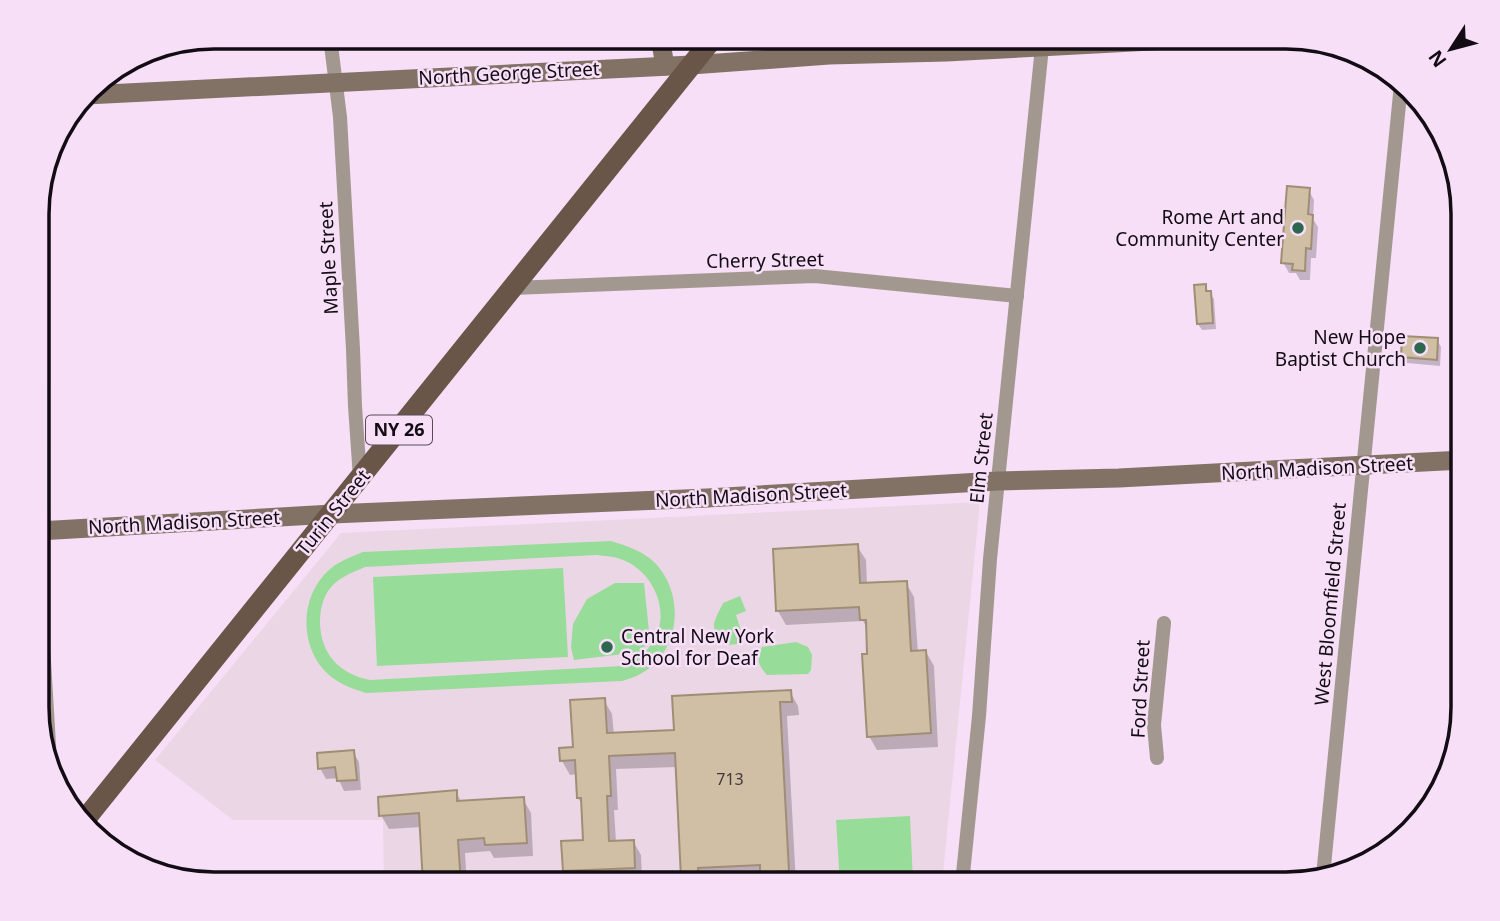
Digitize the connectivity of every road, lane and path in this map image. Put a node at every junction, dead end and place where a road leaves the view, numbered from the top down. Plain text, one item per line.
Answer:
1 (332, 49) edge
2 (662, 49) edge
3 (704, 49) edge
4 (975, 49) edge
5 (1042, 49) edge
6 (691, 65) junction
7 (665, 66) junction
8 (336, 82) junction
9 (1400, 94) edge
10 (100, 95) edge
11 (513, 288) junction
12 (1017, 296) junction
13 (1451, 461) edge
14 (1362, 466) junction
15 (360, 478) junction
16 (998, 481) junction
17 (332, 514) junction
18 (49, 530) edge
19 (1164, 623) dead end
20 (1157, 758) dead end
21 (89, 815) edge
22 (1324, 867) edge
23 (963, 872) edge

1 - 8 street, Maple Street
2 - 7 street
3 - 6 main road, Turin Street / NY 26
4 - 6 street, North George Street
5 - 12 street, Elm Street
6 - 7 street, North George Street
6 - 11 main road, Turin Street / NY 26
7 - 8 street, North George Street
8 - 10 street, North George Street
8 - 15 street, Maple Street
9 - 14 street, West Bloomfield Street
11 - 12 street, Cherry Street
11 - 15 main road, Turin Street / NY 26
12 - 16 street, Elm Street
13 - 14 street, North Madison Street
14 - 16 street, North Madison Street
14 - 22 street, West Bloomfield Street
15 - 17 main road, Turin Street / NY 26
16 - 17 street, North Madison Street
16 - 23 street, Elm Street
17 - 18 street, North Madison Street
17 - 21 main road, Turin Street / NY 26
19 - 20 street, Ford Street

